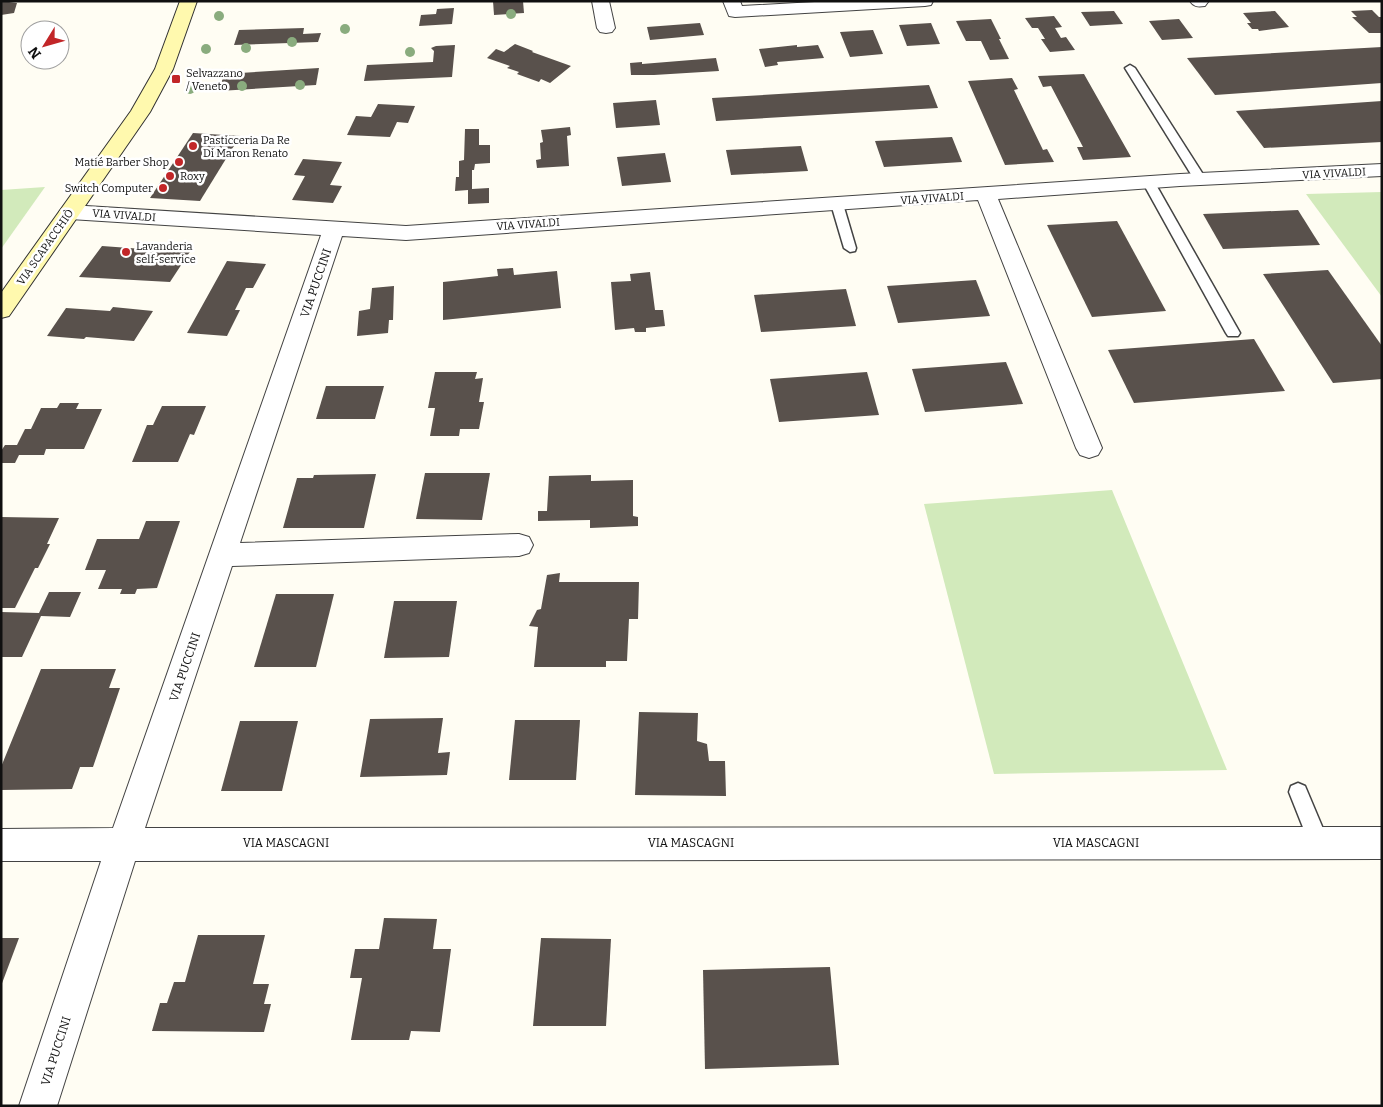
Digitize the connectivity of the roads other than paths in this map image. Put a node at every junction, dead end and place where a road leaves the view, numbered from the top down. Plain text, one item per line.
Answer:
1 (189, 1) edge
2 (600, 1) edge
3 (925, 1) edge
4 (733, 6) edge
5 (606, 28) dead end
6 (1130, 68) dead end
7 (1382, 170) edge
8 (1200, 180) junction
9 (1149, 183) junction
10 (986, 194) junction
11 (837, 204) junction
12 (70, 212) junction
13 (334, 228) junction
14 (850, 248) dead end
15 (1, 310) edge
16 (1233, 332) dead end
17 (1089, 448) dead end
18 (519, 544) dead end
19 (224, 555) junction
20 (1298, 792) dead end
21 (124, 843) junction
22 (1318, 843) junction
23 (1382, 843) edge
24 (1, 844) edge
25 (38, 1106) edge

1 - 12 street, VIA SCAPACCHIÒ
2 - 5 street
3 - 4 street
6 - 8 lane
7 - 8 street, VIA VIVALDI
8 - 9 street, VIA VIVALDI
9 - 10 street, VIA VIVALDI
9 - 16 lane
10 - 11 street, VIA VIVALDI
10 - 17 street
11 - 13 street, VIA VIVALDI
11 - 14 lane
12 - 13 street, VIA VIVALDI
12 - 15 street, VIA SCAPACCHIÒ
13 - 19 street, VIA PUCCINI
18 - 19 street
19 - 21 street, VIA PUCCINI
20 - 22 lane
21 - 22 street, VIA MASCAGNI
21 - 24 street, VIA MASCAGNI
21 - 25 street, VIA PUCCINI
22 - 23 street, VIA MASCAGNI

